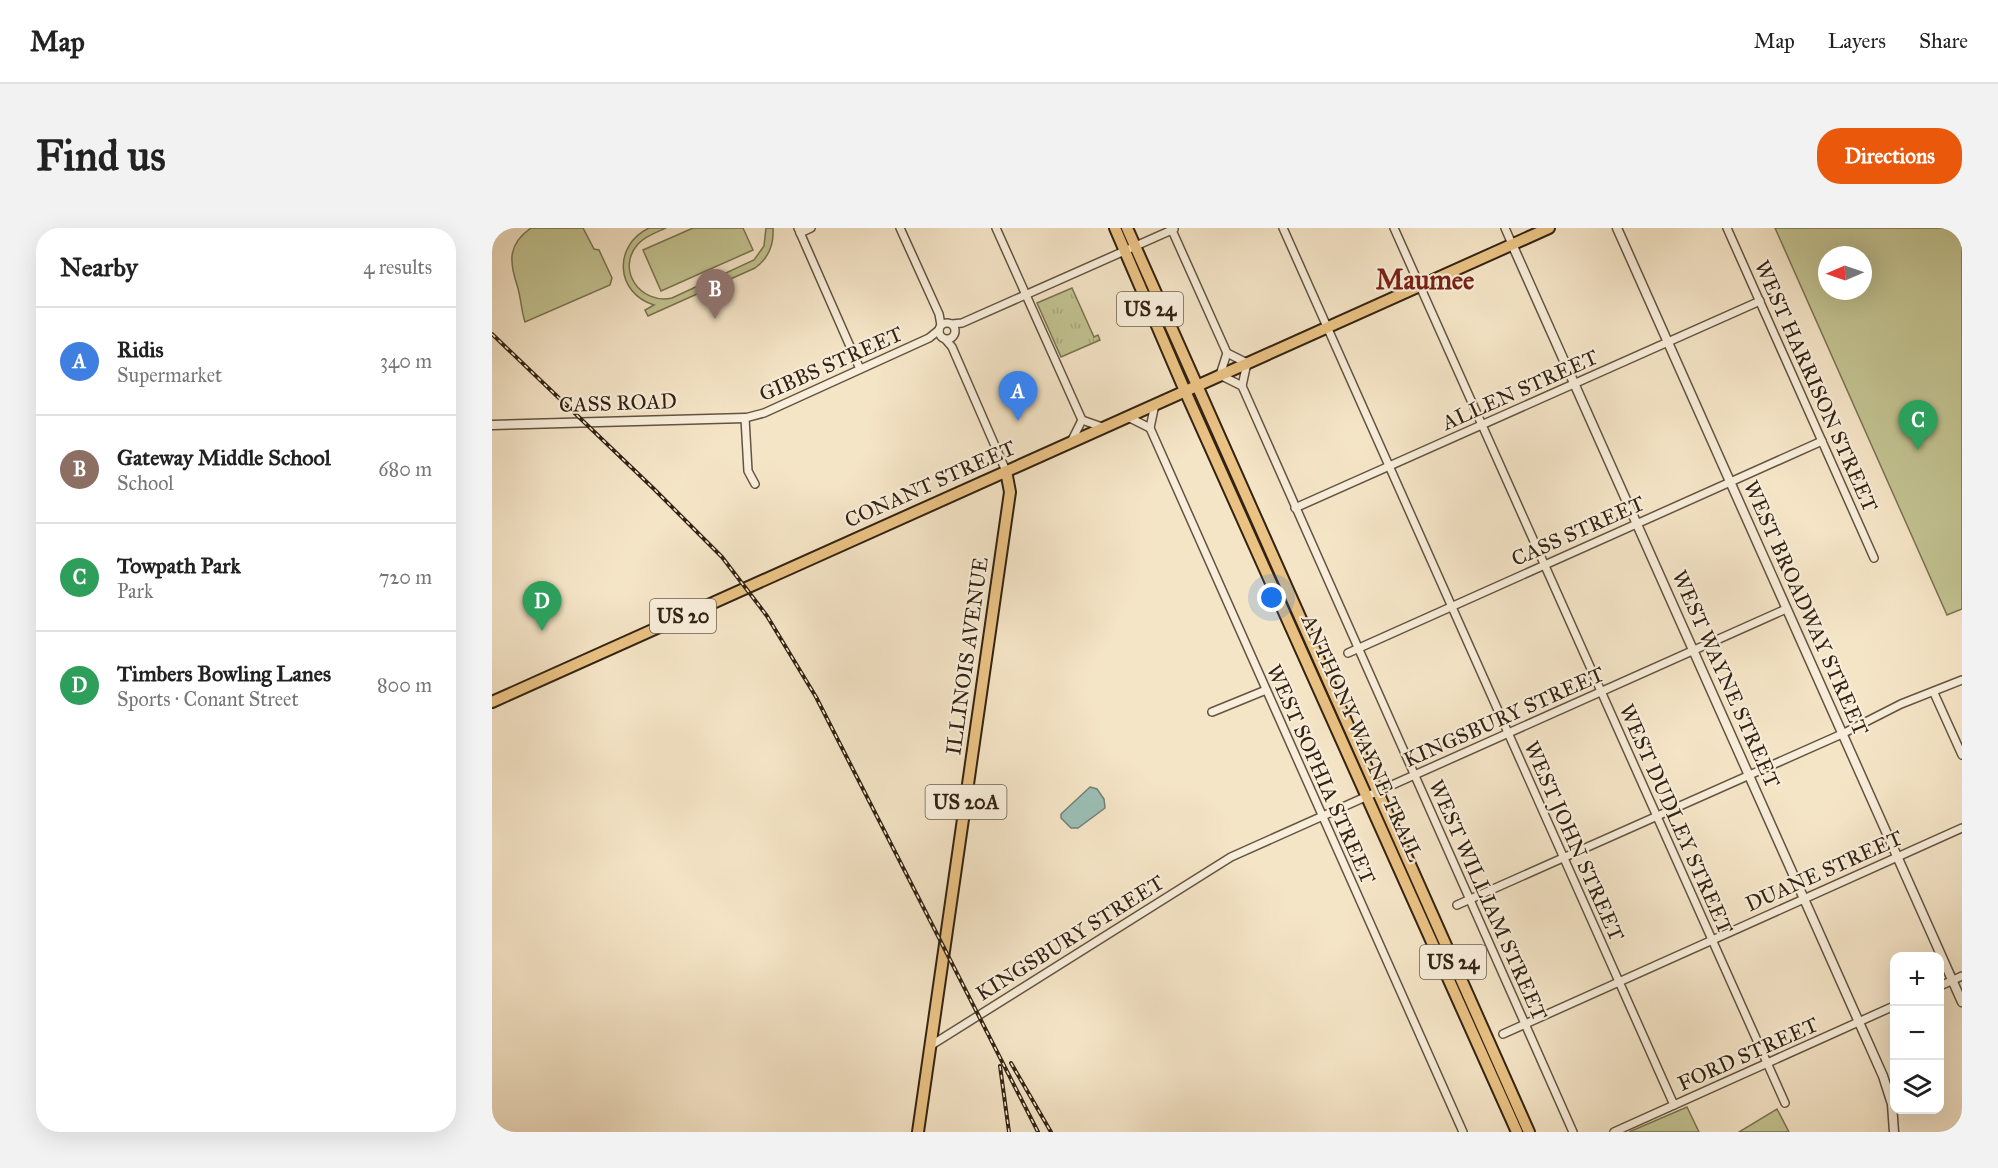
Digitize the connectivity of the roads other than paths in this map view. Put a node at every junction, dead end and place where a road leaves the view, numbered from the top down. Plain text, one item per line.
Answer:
1 (812, 228) edge
2 (900, 228) edge
3 (996, 228) edge
4 (1115, 228) edge
5 (1127, 228) edge
6 (1283, 228) edge
7 (1394, 228) edge
8 (1505, 228) edge
9 (1549, 228) edge
10 (1617, 228) edge
11 (1727, 228) edge
12 (1173, 229) edge
13 (799, 231) edge
14 (1512, 244) junction
15 (1130, 248) junction
16 (1420, 286) junction
17 (1026, 295) junction
18 (1760, 301) junction
19 (1327, 327) junction
20 (947, 331) junction
21 (1667, 343) junction
22 (1227, 353) junction
23 (1247, 363) junction
24 (860, 369) junction
25 (1220, 375) junction
26 (1575, 384) junction
27 (1196, 386) junction
28 (1242, 386) junction
29 (1185, 391) junction
30 (1156, 404) junction
31 (1128, 417) junction
32 (745, 418) junction
33 (1082, 420) junction
34 (492, 425) edge
35 (1482, 425) junction
36 (1105, 427) junction
37 (1150, 428) junction
38 (1822, 441) junction
39 (1071, 442) junction
40 (1389, 466) junction
41 (1006, 471) junction
42 (1730, 482) junction
43 (755, 483) dead end
44 (1295, 508) junction
45 (1637, 524) junction
46 (1874, 558) dead end
47 (1545, 564) junction
48 (1451, 606) junction
49 (1786, 609) junction
50 (1358, 648) junction
51 (1693, 650) junction
52 (1347, 653) dead end
53 (1962, 680) edge
54 (1266, 690) junction
55 (1601, 691) junction
56 (1934, 693) junction
57 (492, 702) edge
58 (1212, 712) dead end
59 (1508, 733) junction
60 (1842, 734) junction
61 (1962, 755) edge
62 (1414, 775) junction
63 (1749, 775) junction
64 (1372, 794) junction
65 (1322, 817) junction
66 (1656, 817) junction
67 (1962, 828) edge
68 (1898, 857) junction
69 (1563, 858) junction
70 (1804, 898) junction
71 (1469, 900) junction
72 (1457, 905) dead end
73 (1711, 939) junction
74 (1962, 976) edge
75 (1618, 981) junction
76 (1952, 981) junction
77 (1944, 984) edge
78 (1962, 1002) edge
79 (1890, 1008) edge
80 (1859, 1022) junction
81 (1525, 1024) junction
82 (1503, 1034) dead end
83 (930, 1047) junction
84 (1767, 1064) junction
85 (1785, 1103) dead end
86 (1674, 1105) junction
87 (918, 1132) edge
88 (1463, 1132) edge
89 (1517, 1132) edge
90 (1529, 1132) edge
91 (1573, 1132) edge
92 (1614, 1132) edge
93 (1894, 1132) edge

1 - 13 street
2 - 20 street
3 - 17 street
4 - 15 main road, ANTHONY WAYNE TRAIL / US 24
5 - 15 main road, ANTHONY WAYNE TRAIL / US 24
6 - 19 street, WEST JOHN STREET
7 - 16 street, WEST DUDLEY STREET
8 - 14 street
9 - 14 main road, CONANT STREET / US 20
10 - 21 street, WEST BROADWAY STREET
11 - 18 street, WEST HARRISON STREET
12 - 15 street, GIBBS STREET
12 - 22 street
13 - 24 street
14 - 16 main road, CONANT STREET / US 20
14 - 26 street, WEST WAYNE STREET
15 - 17 street, GIBBS STREET
15 - 27 main road, ANTHONY WAYNE TRAIL / US 24
15 - 29 main road, ANTHONY WAYNE TRAIL / US 24
16 - 19 main road, CONANT STREET / US 20
16 - 35 street, WEST DUDLEY STREET
17 - 20 street, GIBBS STREET
17 - 33 street
18 - 21 street, ALLEN STREET
18 - 38 street, WEST HARRISON STREET
19 - 23 main road, CONANT STREET / US 20
19 - 40 street, WEST JOHN STREET
20 - 24 street, GIBBS STREET
20 - 41 street
21 - 26 street, ALLEN STREET
21 - 42 street, WEST BROADWAY STREET
22 - 23 street
22 - 25 street
23 - 25 main road, CONANT STREET / US 20
23 - 28 street
24 - 32 street, GIBBS STREET
25 - 27 main road, CONANT STREET / US 20
25 - 28 street
26 - 35 street, ALLEN STREET
26 - 45 street, WEST WAYNE STREET
27 - 29 main road, CONANT STREET / US 20
27 - 64 main road, ANTHONY WAYNE TRAIL / US 24
28 - 44 street, WEST WILLIAM STREET
29 - 30 main road, CONANT STREET / US 20
29 - 64 main road, ANTHONY WAYNE TRAIL / US 24
30 - 31 main road, CONANT STREET / US 20
30 - 37 street
31 - 36 main road, CONANT STREET / US 20
31 - 37 street
32 - 34 street, CASS ROAD
32 - 43 street
33 - 36 street
33 - 39 street
35 - 40 street, ALLEN STREET
35 - 47 street, WEST DUDLEY STREET
36 - 39 main road, CONANT STREET / US 20
37 - 54 street, WEST SOPHIA STREET
38 - 42 street, CASS STREET
38 - 46 street, WEST HARRISON STREET
39 - 41 main road, CONANT STREET / US 20
40 - 44 street, ALLEN STREET
40 - 48 street, WEST JOHN STREET
41 - 57 main road, CONANT STREET / US 20
41 - 83 main road, ILLINOIS AVENUE / US 20A
42 - 45 street, CASS STREET
42 - 49 street, WEST BROADWAY STREET
44 - 50 street, WEST WILLIAM STREET
45 - 47 street, CASS STREET
45 - 51 street, WEST WAYNE STREET
47 - 48 street, CASS STREET
47 - 55 street, WEST DUDLEY STREET
48 - 50 street, CASS STREET
48 - 59 street, WEST JOHN STREET
49 - 51 street, KINGSBURY STREET
49 - 60 street, WEST BROADWAY STREET
50 - 52 street, CASS STREET
50 - 62 street, WEST WILLIAM STREET
51 - 55 street, KINGSBURY STREET
51 - 63 street, WEST WAYNE STREET
53 - 56 street
54 - 58 street
54 - 65 street, WEST SOPHIA STREET
55 - 59 street, KINGSBURY STREET
55 - 66 street, WEST DUDLEY STREET
56 - 60 street
56 - 61 street
59 - 62 street, KINGSBURY STREET
59 - 69 street, WEST JOHN STREET
60 - 63 street
60 - 68 street, WEST BROADWAY STREET
62 - 64 street, KINGSBURY STREET
62 - 71 street, WEST WILLIAM STREET
63 - 66 street
63 - 70 street, WEST WAYNE STREET
64 - 65 street, KINGSBURY STREET
64 - 89 main road, ANTHONY WAYNE TRAIL / US 24
64 - 90 main road, ANTHONY WAYNE TRAIL / US 24
65 - 83 street, KINGSBURY STREET
65 - 88 street, WEST SOPHIA STREET
66 - 69 street
66 - 73 street, WEST DUDLEY STREET
67 - 68 street, DUANE STREET
68 - 70 street, DUANE STREET
68 - 76 street, WEST BROADWAY STREET
69 - 71 street
69 - 75 street, WEST JOHN STREET
70 - 73 street, DUANE STREET
70 - 80 street, WEST WAYNE STREET
71 - 72 street
71 - 81 street, WEST WILLIAM STREET
73 - 75 street, DUANE STREET
73 - 84 street, WEST DUDLEY STREET
74 - 76 street
75 - 81 street, DUANE STREET
75 - 86 street, WEST JOHN STREET
76 - 77 street
76 - 78 street, WEST BROADWAY STREET
79 - 80 street, FORD STREET
80 - 84 street, FORD STREET
80 - 93 street, WEST WAYNE STREET
81 - 82 street, DUANE STREET
81 - 91 street, WEST WILLIAM STREET
83 - 87 main road, ILLINOIS AVENUE / US 20A
84 - 85 street, WEST DUDLEY STREET
84 - 86 street, FORD STREET
86 - 92 street, FORD STREET

